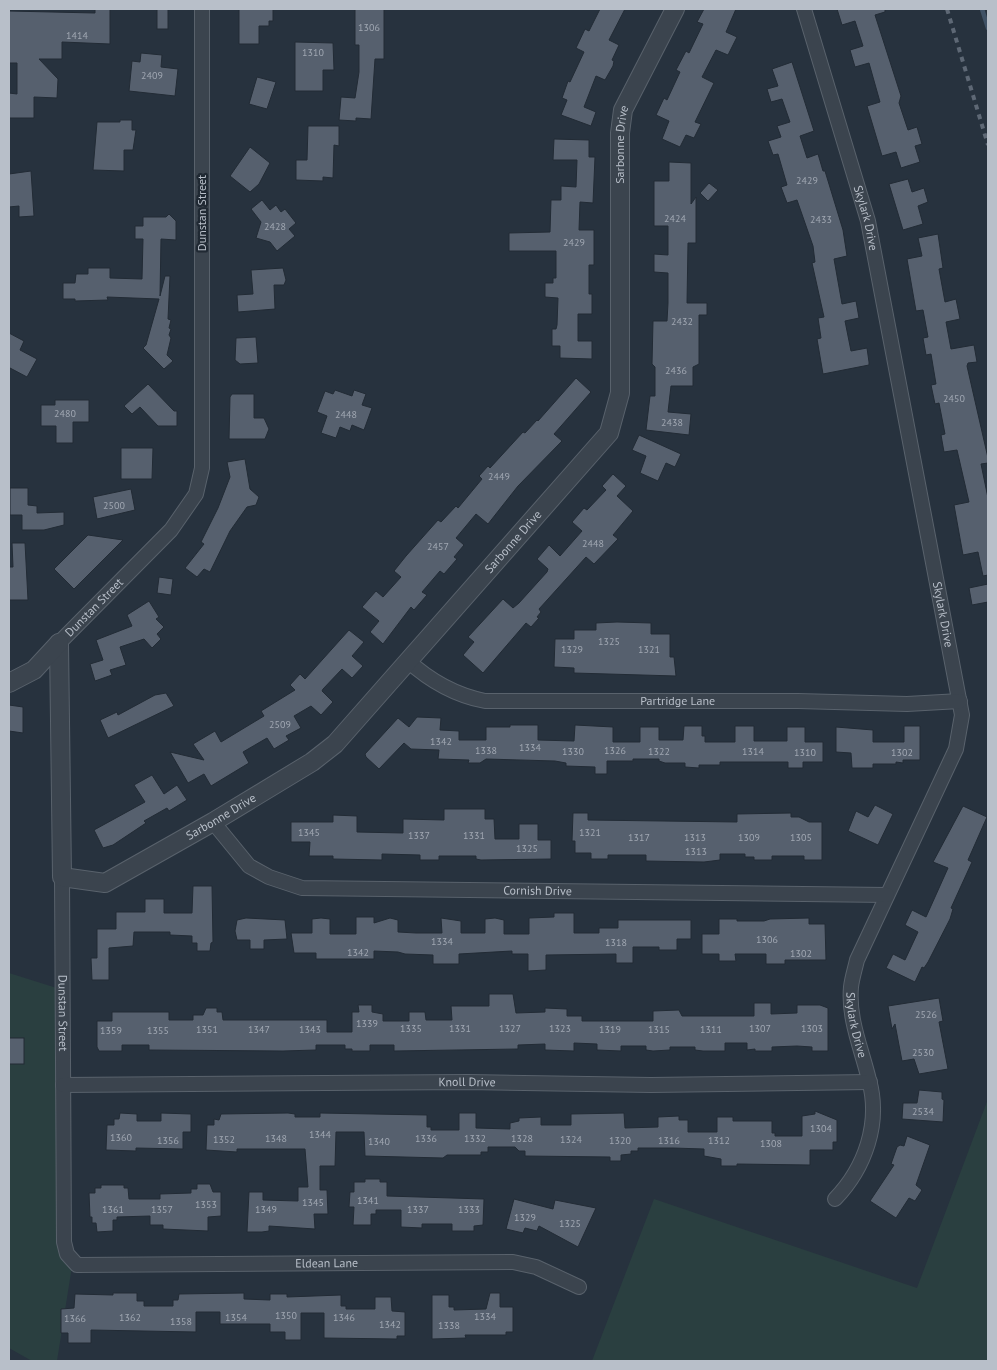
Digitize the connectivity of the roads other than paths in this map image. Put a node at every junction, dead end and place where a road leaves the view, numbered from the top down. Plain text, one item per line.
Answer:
1 (202, 9) edge
2 (675, 9) edge
3 (804, 9) edge
4 (59, 643) junction
5 (408, 660) junction
6 (9, 683) edge
7 (960, 700) junction
8 (213, 822) junction
9 (62, 877) junction
10 (887, 895) junction
11 (870, 1082) junction
12 (63, 1086) junction
13 (835, 1199) dead end
14 (73, 1260) joint
15 (579, 1288) dead end

1 - 4 street, Dunstan Street
2 - 5 street, Sarbonne Drive
3 - 7 street, Skylark Drive
4 - 6 street
4 - 9 street, Dunstan Street
5 - 7 street, Partridge Lane
5 - 8 street, Sarbonne Drive
7 - 10 street, Skylark Drive
8 - 9 street, Sarbonne Drive
8 - 10 street, Cornish Drive
9 - 12 street, Dunstan Street
10 - 11 street, Skylark Drive
11 - 12 street, Knoll Drive
11 - 13 street, Skylark Drive
12 - 14 street, Dunstan Street
14 - 15 street, Eldean Lane

